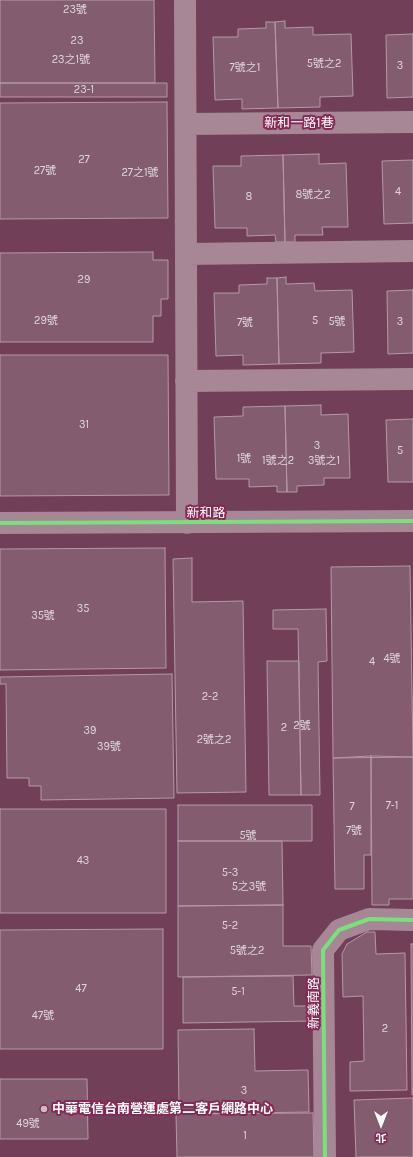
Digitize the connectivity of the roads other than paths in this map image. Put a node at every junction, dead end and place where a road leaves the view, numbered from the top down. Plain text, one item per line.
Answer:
1 (185, 0) edge
2 (192, 0) edge
3 (413, 122) edge
4 (186, 124) junction
5 (413, 251) edge
6 (186, 254) junction
7 (413, 379) edge
8 (186, 381) junction
9 (413, 521) edge
10 (0, 523) edge
11 (187, 523) junction
12 (413, 920) edge
13 (325, 1157) edge

1 - 2 street
1 - 4 street
3 - 4 street, 新和一路1巷
4 - 6 street
5 - 6 street
6 - 8 street
7 - 8 street
8 - 11 street
9 - 11 street, 新和路
10 - 11 street, 新和路
12 - 13 street, 新義南路

